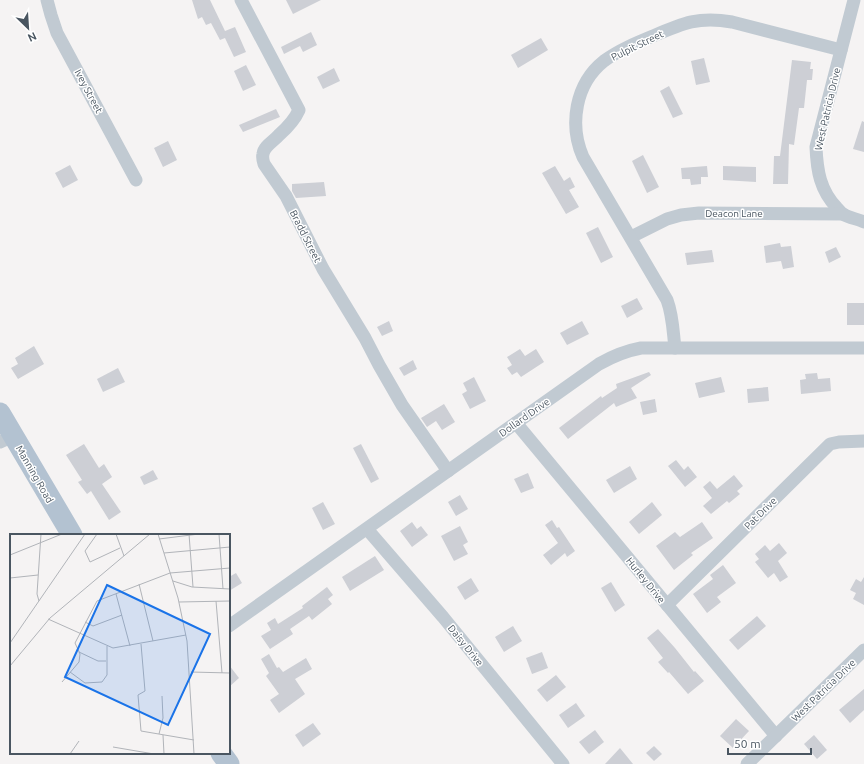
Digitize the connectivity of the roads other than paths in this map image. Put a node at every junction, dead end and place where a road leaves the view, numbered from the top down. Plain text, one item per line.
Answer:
1 (48, 0) edge
2 (241, 0) edge
3 (854, 0) edge
4 (841, 50) junction
5 (136, 180) dead end
6 (843, 214) junction
7 (864, 222) edge
8 (631, 238) junction
9 (675, 348) junction
10 (864, 348) edge
11 (0, 413) edge
12 (516, 423) junction
13 (6, 439) edge
14 (864, 441) edge
15 (448, 471) junction
16 (367, 529) junction
17 (71, 534) edge
18 (667, 605) junction
19 (230, 625) edge
20 (864, 650) edge
21 (776, 736) junction
22 (222, 754) edge
23 (229, 764) edge
24 (563, 764) edge
25 (747, 764) edge

1 - 5 street, Ivey Street
2 - 15 street, Bradd Street
3 - 4 street, West Patricia Drive
4 - 6 street, West Patricia Drive
4 - 8 street, Pulpit Street
6 - 7 street, West Patricia Drive
6 - 8 street, Deacon Lane
8 - 9 street, Pulpit Street
9 - 10 street, Dollard Drive
9 - 12 street, Dollard Drive
11 - 13 main road, Manning Road
12 - 15 street, Dollard Drive
12 - 18 street, Hurley Drive
13 - 17 main road, Manning Road
14 - 18 street, Pat Drive
15 - 16 street, Dollard Drive
16 - 19 street, Dollard Drive
16 - 24 street, Daisy Drive
18 - 21 street, Hurley Drive
20 - 21 street, West Patricia Drive
21 - 25 street, West Patricia Drive
22 - 23 main road

